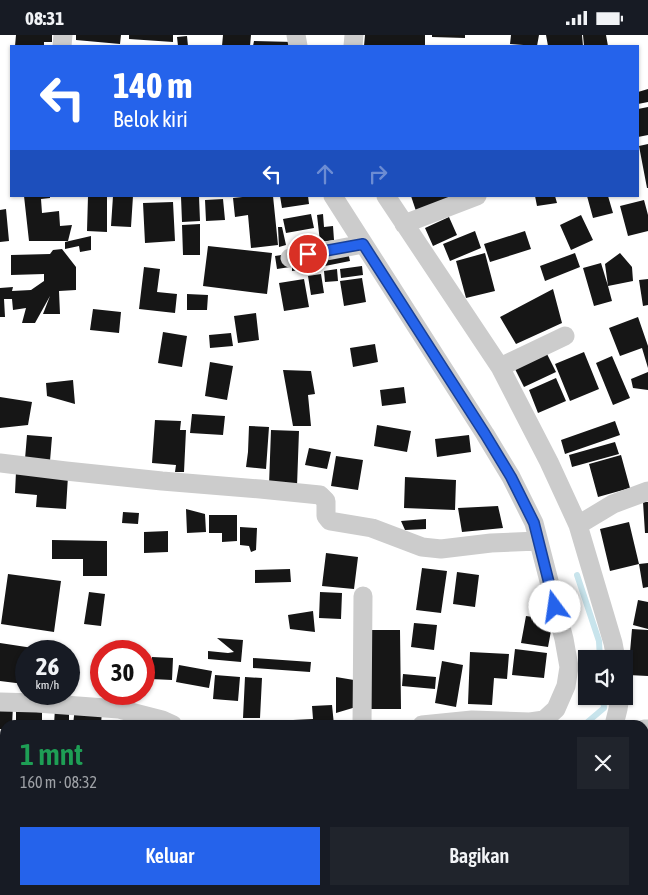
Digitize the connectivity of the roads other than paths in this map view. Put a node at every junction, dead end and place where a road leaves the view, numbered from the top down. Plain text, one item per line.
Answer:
1 (334, 197) edge
2 (387, 197) edge
3 (475, 197) edge
4 (404, 224) junction
5 (363, 244) junction
6 (290, 257) dead end
7 (565, 336) dead end
8 (500, 367) junction
9 (0, 463) edge
10 (648, 491) edge
11 (578, 525) junction
12 (538, 541) junction
13 (363, 596) dead end
14 (614, 650) edge
15 (0, 702) edge
16 (618, 705) edge
17 (162, 720) edge
18 (362, 720) edge
19 (544, 720) edge
20 (615, 720) edge

1 - 5 street
2 - 4 street
3 - 4 street
4 - 8 street
5 - 6 street
5 - 12 street
7 - 8 street
8 - 11 street
9 - 12 street
10 - 11 street
11 - 14 street
12 - 19 street
13 - 18 street
15 - 17 street
16 - 20 street

